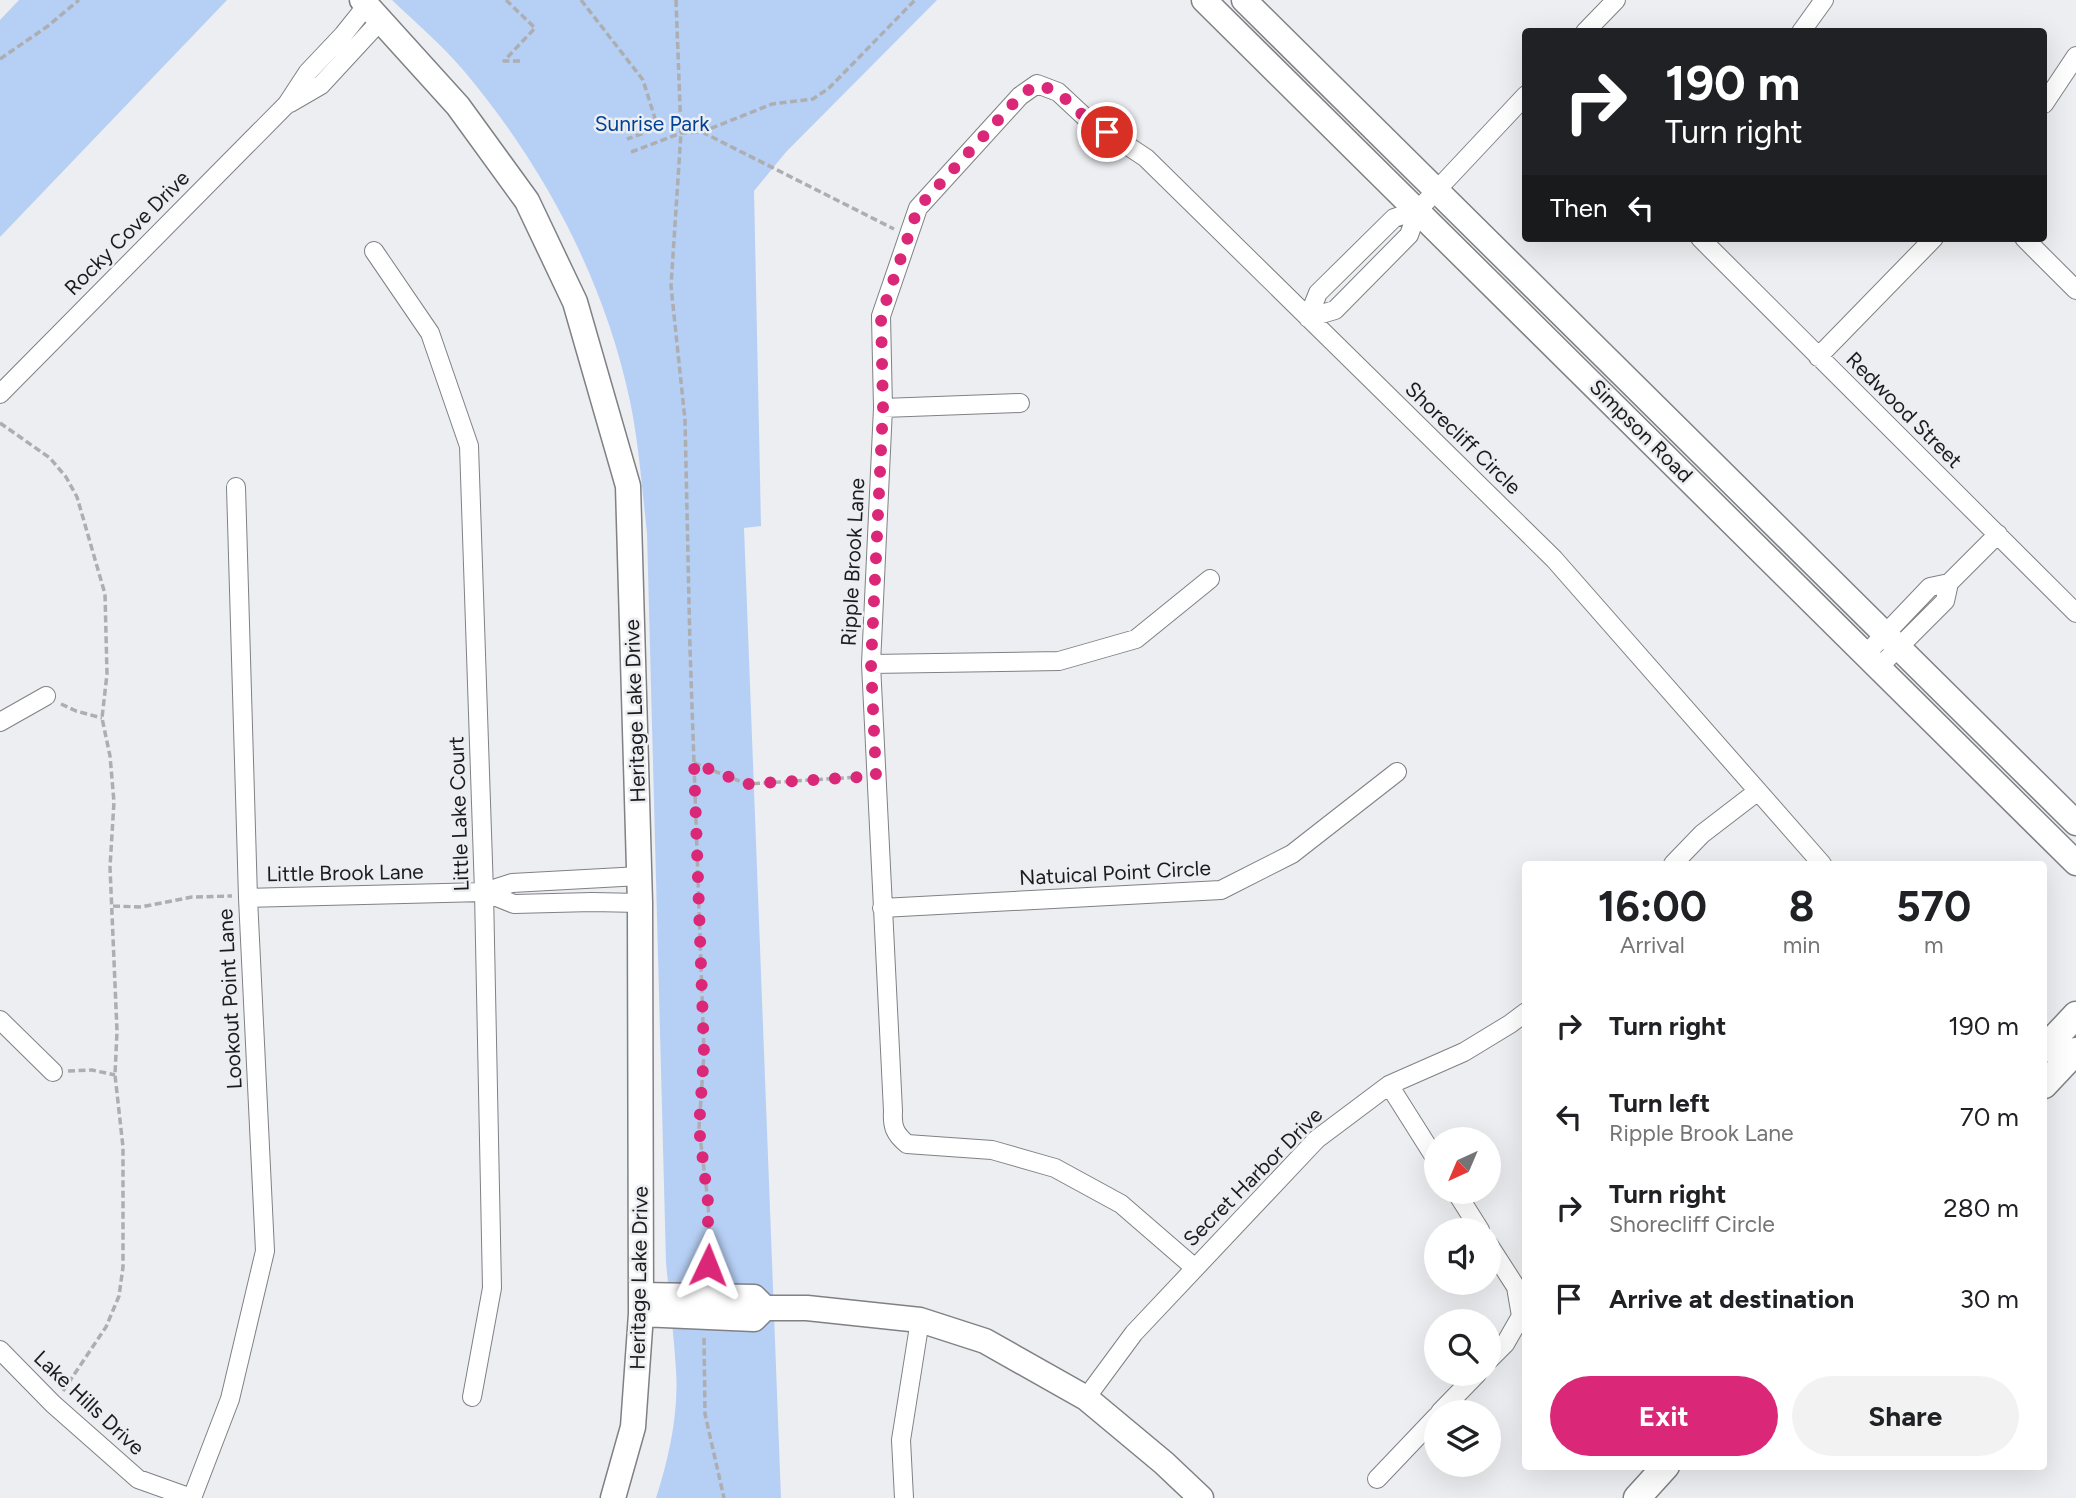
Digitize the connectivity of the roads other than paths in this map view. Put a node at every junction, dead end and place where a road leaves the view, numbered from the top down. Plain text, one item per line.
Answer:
1 (1204, 0) edge
2 (1244, 0) edge
3 (1616, 0) edge
4 (1824, 0) edge
5 (370, 8) edge
6 (1590, 28) edge
7 (1804, 28) edge
8 (2076, 56) edge
9 (1037, 84) joint
10 (1522, 98) edge
11 (2047, 100) edge
12 (1437, 190) junction
13 (1418, 210) junction
14 (1704, 242) edge
15 (1930, 242) edge
16 (2028, 242) edge
17 (374, 251) dead end
18 (2076, 290) edge
19 (1308, 318) junction
20 (1818, 357) junction
21 (0, 394) edge
22 (1020, 403) dead end
23 (883, 408) junction
24 (236, 486) dead end
25 (1998, 534) junction
26 (1210, 579) dead end
27 (2076, 614) edge
28 (1892, 640) junction
29 (1872, 660) junction
30 (871, 664) junction
31 (46, 696) road end
32 (0, 722) edge
33 (1397, 772) dead end
34 (1758, 791) junction
35 (2076, 822) edge
36 (1676, 861) edge
37 (1819, 861) edge
38 (2076, 863) edge
39 (640, 876) junction
40 (484, 892) junction
41 (248, 898) junction
42 (640, 903) junction
43 (883, 908) junction
44 (1522, 1015) edge
45 (2076, 1015) edge
46 (0, 1020) edge
47 (2047, 1046) edge
48 (2076, 1051) edge
49 (53, 1072) road end
50 (2047, 1082) edge
51 (1389, 1084) junction
52 (1424, 1140) edge
53 (1501, 1264) edge
54 (1195, 1268) junction
55 (641, 1304) junction
56 (920, 1320) junction
57 (1501, 1347) edge
58 (0, 1350) edge
59 (1465, 1386) edge
60 (472, 1397) dead end
61 (1086, 1398) junction
62 (1451, 1400) edge
63 (1424, 1429) edge
64 (1662, 1470) edge
65 (1377, 1479) dead end
66 (192, 1498) edge
67 (613, 1498) edge
68 (904, 1498) edge
69 (1201, 1498) edge
70 (1637, 1498) edge

1 - 13 main road, Simpson Road
2 - 12 main road, Simpson Road
3 - 6 street
4 - 7 street
5 - 21 street, Rocky Cove Drive
5 - 39 main road, Heritage Lake Drive
8 - 11 street
9 - 19 street, Shorecliff Circle
9 - 23 street, Ripple Brook Lane
10 - 12 street
12 - 13 street
12 - 28 main road, Simpson Road
13 - 19 street
13 - 29 main road, Simpson Road
14 - 20 street, Redwood Street
15 - 20 street
16 - 18 street
17 - 40 street, Little Lake Court
19 - 34 street, Shorecliff Circle
20 - 25 street, Redwood Street
22 - 23 street
23 - 30 street, Ripple Brook Lane
24 - 41 street, Lookout Point Lane
25 - 27 street, Redwood Street
25 - 28 street
26 - 30 street
28 - 29 street
28 - 35 main road, Simpson Road
29 - 38 main road, Simpson Road
30 - 43 street, Ripple Brook Lane
31 - 32 street
33 - 43 street, Natuical Point Circle
34 - 36 street
34 - 37 street, Shorecliff Circle
39 - 40 street, Little Brook Lane
39 - 42 main road, Heritage Lake Drive
40 - 41 street, Little Brook Lane
40 - 42 street, Little Brook Lane
40 - 60 street, Little Lake Court
41 - 66 street, Lookout Point Lane
42 - 55 main road, Heritage Lake Drive
43 - 54 street, Ripple Brook Lane
44 - 51 street, Secret Harbor Drive
45 - 47 main road
46 - 49 street
48 - 50 main road
51 - 52 street
51 - 54 street, Secret Harbor Drive
53 - 57 street
54 - 61 street, Secret Harbor Drive
55 - 56 main road
55 - 67 main road, Heritage Lake Drive
56 - 61 main road
56 - 68 street
58 - 66 street, Lake Hills Drive
59 - 62 street
61 - 69 main road
63 - 65 street
64 - 70 main road

